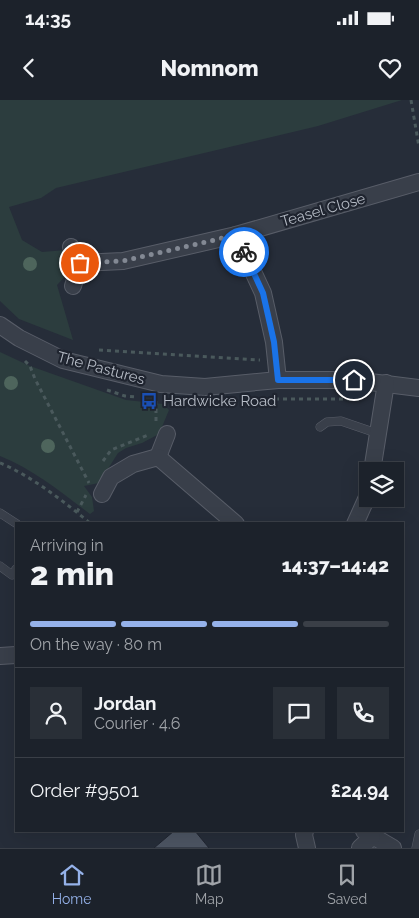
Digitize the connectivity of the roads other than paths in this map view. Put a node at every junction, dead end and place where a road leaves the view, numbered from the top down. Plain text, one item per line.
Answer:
1 (419, 182) edge
2 (236, 235) junction
3 (71, 247) dead end
4 (80, 263) junction
5 (72, 286) dead end
6 (0, 325) edge
7 (278, 380) junction
8 (386, 383) junction
9 (419, 388) edge
10 (320, 427) dead end
11 (167, 434) dead end
12 (379, 434) junction
13 (158, 457) junction
14 (374, 462) edge
15 (96, 490) road end
16 (363, 507) edge
17 (0, 513) edge
18 (234, 522) edge
19 (356, 522) edge
20 (15, 523) edge
21 (0, 566) edge
22 (15, 570) edge
23 (15, 655) edge
24 (0, 656) edge
25 (306, 832) edge
26 (368, 834) edge
27 (419, 834) edge
28 (307, 848) edge
29 (360, 848) edge
30 (393, 848) edge
31 (416, 848) edge

1 - 2 street, Teasel Close
2 - 4 street, Teasel Close
2 - 7 street
3 - 4 street
4 - 5 street
6 - 7 street, The Pastures
7 - 8 street, The Pastures
8 - 9 street, The Pastures
8 - 12 street
10 - 12 lane
11 - 13 street
12 - 14 street
13 - 15 street
13 - 18 street
16 - 19 street
17 - 20 lane
21 - 22 lane
23 - 24 street
25 - 28 street
26 - 29 street
26 - 30 street
27 - 31 lane

